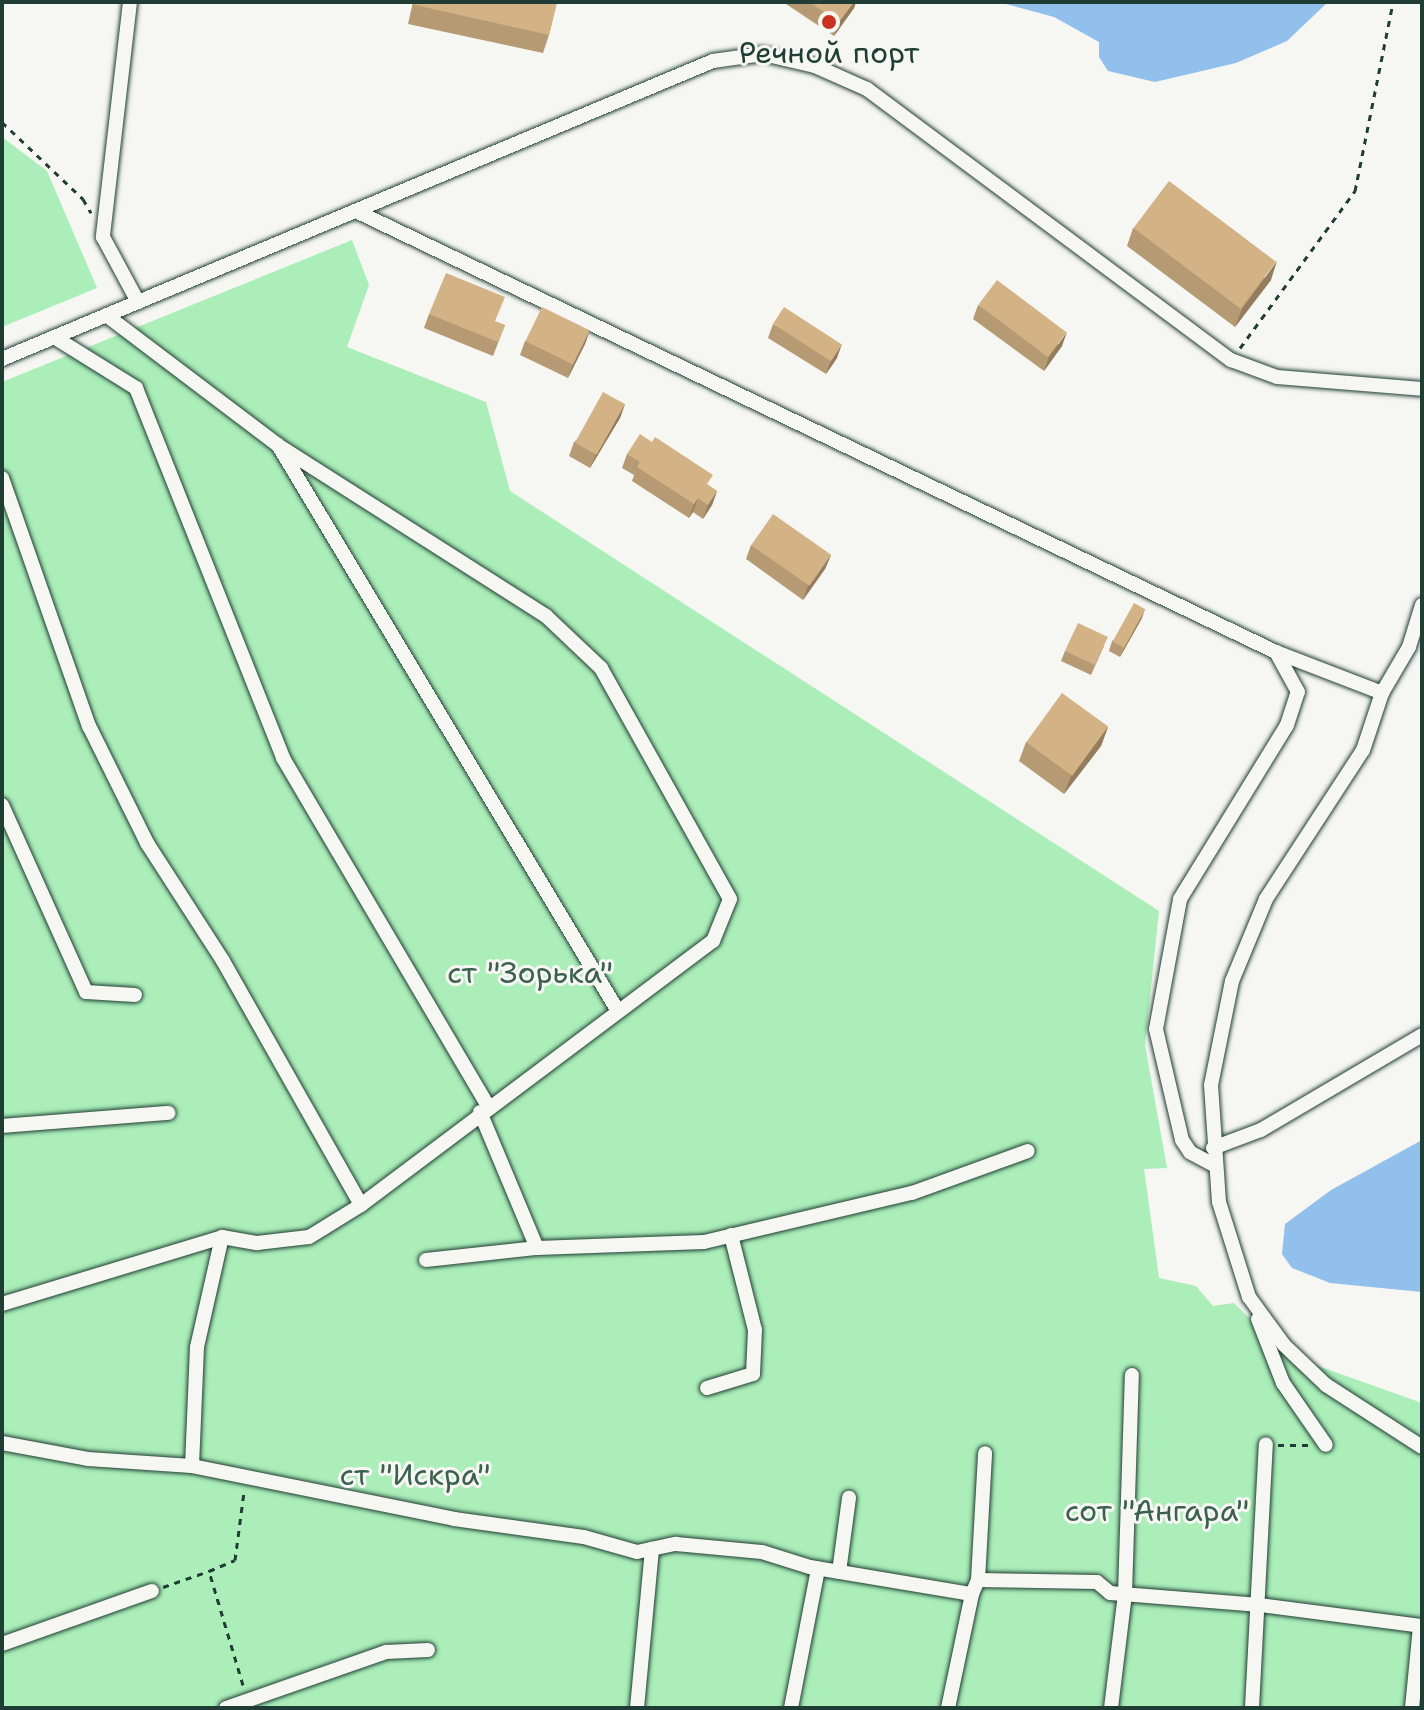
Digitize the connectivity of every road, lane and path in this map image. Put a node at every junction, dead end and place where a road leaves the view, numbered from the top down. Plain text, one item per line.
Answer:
1 (130, 2) edge
2 (1393, 2) edge
3 (2, 122) edge
4 (360, 213) junction
5 (103, 237) junction
6 (138, 302) junction
7 (106, 315) junction
8 (54, 337) junction
9 (2, 359) edge
10 (1231, 360) junction
11 (1422, 389) edge
12 (278, 445) junction
13 (2, 478) edge
14 (1422, 605) edge
15 (1276, 652) junction
16 (1382, 693) junction
17 (2, 805) edge
18 (135, 995) dead end
19 (618, 1011) junction
20 (1422, 1035) edge
21 (484, 1109) junction
22 (168, 1113) dead end
23 (2, 1126) edge
24 (1213, 1148) junction
25 (1028, 1151) dead end
26 (1214, 1165) junction
27 (361, 1205) junction
28 (731, 1235) junction
29 (222, 1237) junction
30 (537, 1248) junction
31 (426, 1260) dead end
32 (1249, 1297) junction
33 (2, 1304) edge
34 (1132, 1375) dead end
35 (707, 1388) dead end
36 (2, 1443) edge
37 (1266, 1444) joint
38 (1326, 1445) joint
39 (1422, 1447) edge
40 (985, 1453) dead end
41 (192, 1466) junction
42 (246, 1478) junction
43 (849, 1498) dead end
44 (652, 1549) junction
45 (818, 1569) junction
46 (209, 1571) junction
47 (839, 1572) junction
48 (975, 1587) junction
49 (152, 1591) joint
50 (1125, 1594) junction
51 (1260, 1605) junction
52 (1421, 1626) edge
53 (2, 1644) edge
54 (428, 1650) dead end
55 (247, 1699) junction
56 (226, 1708) edge
57 (637, 1708) edge
58 (791, 1708) edge
59 (948, 1708) edge
60 (1111, 1708) edge
61 (1252, 1708) edge
62 (1412, 1708) edge

1 - 5 street
2 - 10 path
3 - 5 path
4 - 6 street
4 - 10 street
4 - 15 street
5 - 6 street
6 - 7 street
7 - 8 street
7 - 12 street
8 - 9 street
8 - 21 street
10 - 11 street
12 - 19 street
12 - 19 street
13 - 27 street
14 - 16 street
15 - 16 street
15 - 26 street
16 - 24 street
17 - 18 street
19 - 21 street
20 - 24 street
21 - 27 street
21 - 30 street
22 - 23 street
24 - 26 street
25 - 28 street
26 - 32 street
27 - 29 street
28 - 30 street
28 - 35 street
29 - 33 street
29 - 41 street
30 - 31 street
32 - 38 street
32 - 39 street
34 - 50 street
36 - 41 street
37 - 38 path
37 - 51 street
40 - 48 street
41 - 42 street
42 - 44 street
42 - 46 path
43 - 47 street
44 - 45 street
44 - 57 street
45 - 47 street
45 - 58 street
46 - 49 path
46 - 55 path
47 - 48 street
48 - 50 street
48 - 59 street
49 - 53 street
50 - 51 street
50 - 60 street
51 - 52 street
51 - 61 street
52 - 62 street
54 - 55 street
55 - 56 street

